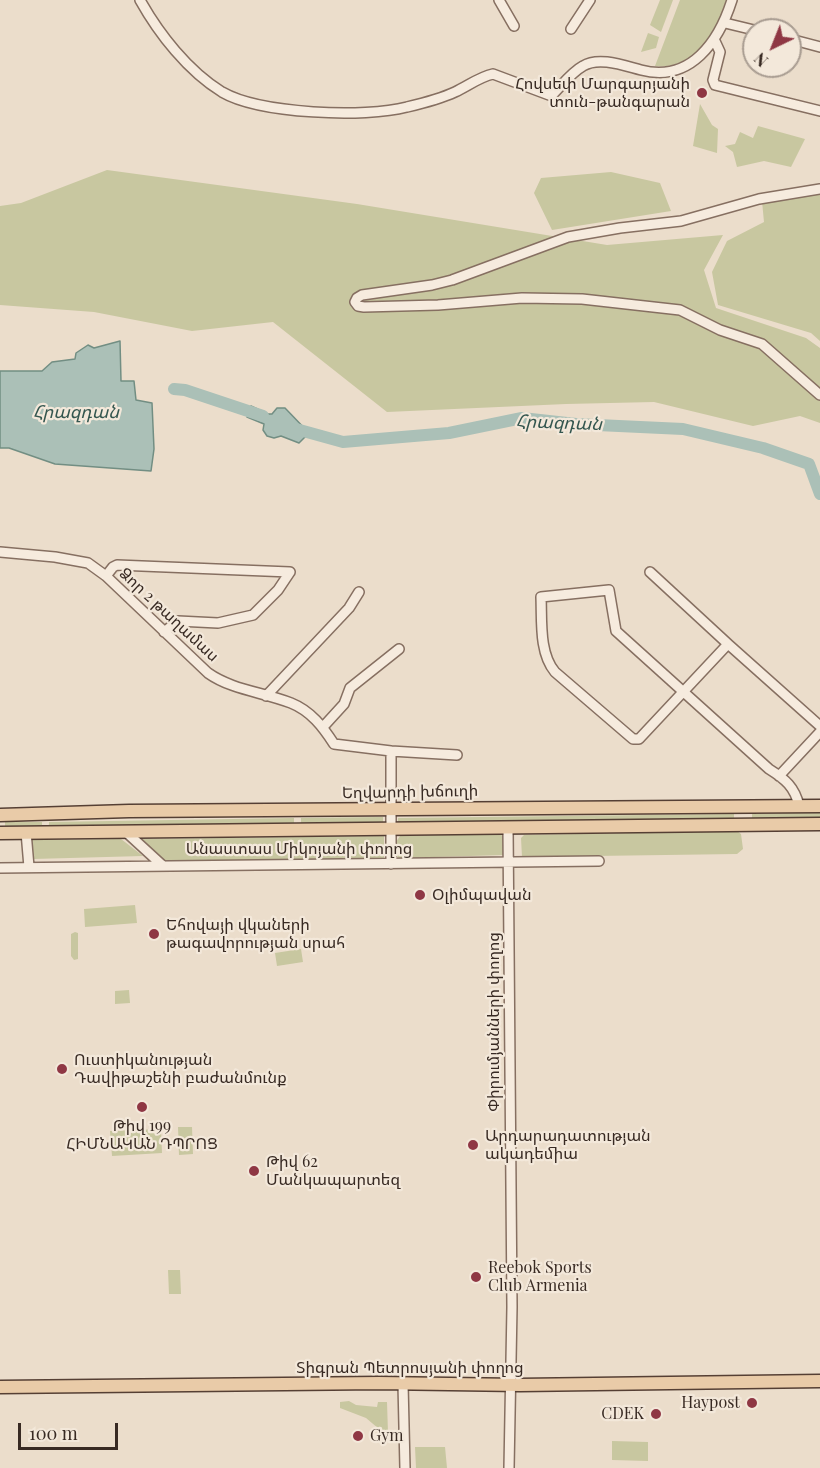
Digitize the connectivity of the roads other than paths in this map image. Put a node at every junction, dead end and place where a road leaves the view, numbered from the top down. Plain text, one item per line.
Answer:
1 (140, 0) edge
2 (499, 0) edge
3 (590, 0) edge
4 (732, 0) edge
5 (725, 23) junction
6 (514, 26) dead end
7 (742, 27) edge
8 (571, 29) dead end
9 (714, 39) junction
10 (802, 42) edge
11 (820, 47) edge
12 (820, 111) edge
13 (820, 189) edge
14 (820, 395) edge
15 (0, 552) edge
16 (650, 572) dead end
17 (106, 576) junction
18 (359, 592) dead end
19 (164, 632) junction
20 (728, 644) junction
21 (399, 649) dead end
22 (683, 692) junction
23 (266, 696) junction
24 (820, 726) edge
25 (324, 727) junction
26 (820, 732) edge
27 (392, 751) junction
28 (457, 755) dead end
29 (779, 776) junction
30 (747, 806) junction
31 (799, 806) junction
32 (820, 806) edge
33 (391, 809) junction
34 (0, 815) edge
35 (746, 824) junction
36 (820, 825) edge
37 (508, 828) junction
38 (391, 830) junction
39 (26, 832) junction
40 (126, 832) junction
41 (0, 833) edge
42 (599, 861) dead end
43 (509, 862) junction
44 (391, 864) junction
45 (162, 865) junction
46 (29, 867) junction
47 (0, 868) edge
48 (820, 1383) edge
49 (403, 1386) junction
50 (0, 1387) edge
51 (509, 1387) junction
52 (0, 1394) edge
53 (405, 1468) edge
54 (509, 1468) edge

1 - 9 street
2 - 6 street
3 - 8 street
4 - 5 street
5 - 7 street
5 - 9 street
9 - 12 street
10 - 11 street
13 - 14 street
15 - 17 street
16 - 20 street
17 - 19 street, Ձոր 2 թաղամաս
17 - 19 street, Ձոր 2 թաղամաս
18 - 23 street
19 - 23 street, Ձոր 2 թաղամաս
20 - 22 street
20 - 24 street
21 - 25 street
22 - 22 street
22 - 29 street
23 - 25 street, Ձոր 2 թաղամաս
25 - 27 street, Ձոր 2 թաղամաս
26 - 29 street
27 - 28 street
27 - 33 street
29 - 31 street
30 - 31 main road, Եղվարդի խճուղի
30 - 33 main road, Եղվարդի խճուղի
30 - 35 main road
31 - 32 main road, Եղվարդի խճուղի
33 - 34 main road, Եղվարդի խճուղի
33 - 38 street
34 - 41 main road
35 - 36 main road
35 - 37 main road
37 - 38 main road
37 - 43 street, Փիրումյանների փողոց
38 - 40 main road
38 - 44 street
39 - 40 main road
39 - 41 main road
39 - 46 street
40 - 45 street
42 - 43 street, Անաստաս Միկոյանի փողոց
43 - 44 street, Անաստաս Միկոյանի փողոց
43 - 51 street, Փիրումյանների փողոց
44 - 45 street, Անաստաս Միկոյանի փողոց
45 - 46 street, Անաստաս Միկոյանի փողոց
46 - 47 street, Անաստաս Միկոյանի փողոց
48 - 51 main road, Տիգրան Պետրոսյանի փողոց
49 - 50 main road, Տիգրան Պետրոսյանի փողոց
49 - 51 main road, Տիգրան Պետրոսյանի փողոց
49 - 52 main road, Տիգրան Պետրոսյանի փողոց
49 - 53 street
51 - 54 street, Փիրումյանների փողոց

